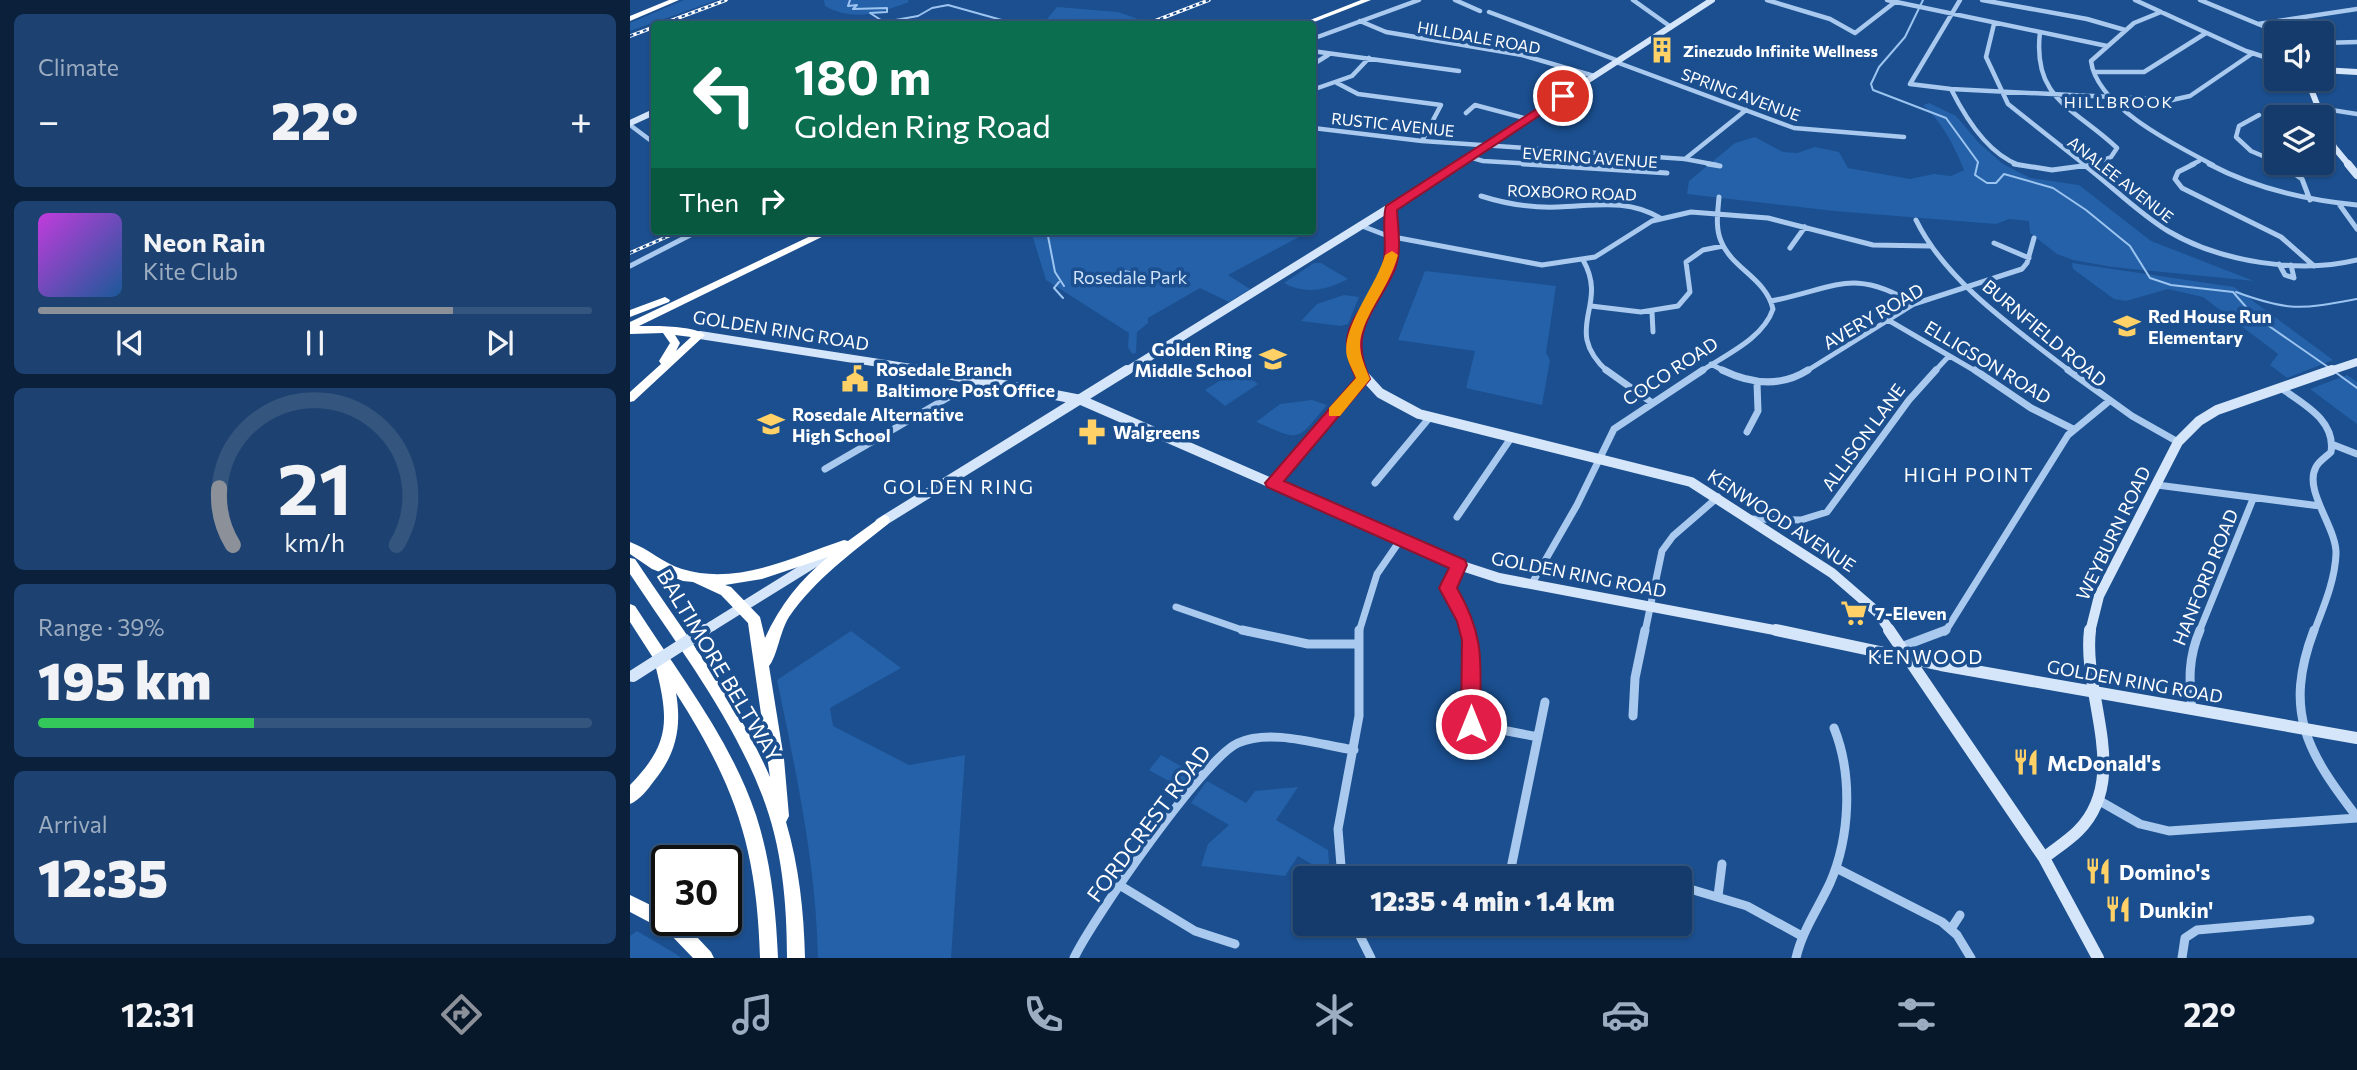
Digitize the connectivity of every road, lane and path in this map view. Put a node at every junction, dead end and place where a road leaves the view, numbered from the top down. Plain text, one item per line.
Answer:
1 (673, 0) edge
2 (1355, 0) edge
3 (1367, 0) edge
4 (1419, 0) edge
5 (1455, 0) edge
6 (1633, 0) edge
7 (1709, 0) edge
8 (1767, 0) edge
9 (1887, 0) edge
10 (1960, 0) edge
11 (1982, 0) edge
12 (2135, 0) edge
13 (2221, 0) edge
14 (2202, 1) edge
15 (1895, 2) junction
16 (2357, 9) edge
17 (1480, 11) dead end
18 (1489, 12) dead end
19 (2161, 12) junction
20 (1951, 15) junction
21 (630, 18) edge
22 (1299, 21) edge
23 (1312, 21) edge
24 (1360, 21) junction
25 (1994, 24) junction
26 (2258, 24) junction
27 (2264, 26) edge
28 (1671, 27) junction
29 (2125, 30) junction
30 (2040, 32) junction
31 (2207, 33) junction
32 (1316, 38) edge
33 (2357, 42) edge
34 (2334, 43) edge
35 (2106, 46) junction
36 (1316, 52) edge
37 (2253, 53) junction
38 (1328, 55) junction
39 (2264, 57) edge
40 (1369, 58) junction
41 (1617, 61) junction
42 (1316, 62) edge
43 (1460, 71) dead end
44 (2334, 71) edge
45 (2094, 72) junction
46 (2357, 72) edge
47 (1594, 76) junction
48 (1337, 83) junction
49 (1316, 89) edge
50 (1951, 89) junction
51 (2001, 92) junction
52 (2052, 95) junction
53 (2109, 98) junction
54 (1746, 110) junction
55 (2334, 110) edge
56 (1466, 113) dead end
57 (651, 114) edge
58 (2357, 114) edge
59 (2259, 115) dead end
60 (1528, 119) junction
61 (630, 124) edge
62 (1316, 128) edge
63 (1903, 137) dead end
64 (1422, 141) junction
65 (651, 142) edge
66 (1488, 145) junction
67 (2334, 146) edge
68 (2264, 156) edge
69 (1469, 157) junction
70 (1685, 159) junction
71 (2199, 161) junction
72 (1720, 166) dead end
73 (2086, 167) junction
74 (1667, 173) dead end
75 (2296, 175) edge
76 (2357, 175) edge
77 (1482, 196) dead end
78 (1719, 197) dead end
79 (2310, 200) junction
80 (2339, 204) junction
81 (2357, 205) edge
82 (1391, 208) junction
83 (1718, 212) junction
84 (1660, 218) junction
85 (1916, 220) dead end
86 (1362, 226) junction
87 (1805, 228) junction
88 (2357, 229) edge
89 (690, 235) edge
90 (807, 235) edge
91 (820, 235) edge
92 (1392, 237) junction
93 (2034, 238) dead end
94 (1994, 243) dead end
95 (1723, 246) junction
96 (1930, 246) junction
97 (1790, 248) dead end
98 (2029, 258) junction
99 (1583, 260) junction
100 (2357, 260) edge
101 (2279, 264) junction
102 (2291, 265) junction
103 (630, 266) edge
104 (2314, 266) junction
105 (1968, 286) junction
106 (1772, 301) junction
107 (676, 304) junction
108 (1914, 304) junction
109 (1591, 306) junction
110 (1652, 313) junction
111 (630, 317) edge
112 (1888, 320) junction
113 (630, 328) edge
114 (661, 329) junction
115 (1653, 332) dead end
116 (697, 335) junction
117 (1948, 356) junction
118 (667, 358) junction
119 (2357, 362) edge
120 (1711, 364) junction
121 (980, 379) junction
122 (1363, 379) junction
123 (1758, 383) junction
124 (630, 386) edge
125 (2281, 388) junction
126 (630, 398) edge
127 (1081, 400) junction
128 (1651, 402) junction
129 (2108, 402) junction
130 (1430, 417) junction
131 (2073, 429) junction
132 (1747, 432) dead end
133 (1511, 438) junction
134 (2178, 442) junction
135 (2334, 445) junction
136 (2357, 454) edge
137 (1599, 457) junction
138 (825, 469) dead end
139 (1273, 483) junction
140 (1375, 483) dead end
141 (2157, 485) junction
142 (1718, 496) junction
143 (2253, 499) junction
144 (2320, 506) junction
145 (1457, 517) dead end
146 (1752, 519) junction
147 (884, 520) junction
148 (1401, 539) junction
149 (844, 545) junction
150 (630, 547) edge
151 (630, 563) edge
152 (1459, 565) junction
153 (698, 579) junction
154 (1531, 584) junction
155 (744, 607) junction
156 (1176, 607) dead end
157 (1653, 607) junction
158 (630, 610) edge
159 (1357, 645) junction
160 (1900, 647) junction
161 (660, 657) junction
162 (1908, 658) junction
163 (632, 677) edge
164 (763, 679) junction
165 (2093, 691) junction
166 (1545, 702) dead end
167 (2192, 709) junction
168 (1633, 716) dead end
169 (1471, 724) junction
170 (1834, 728) dead end
171 (2304, 729) junction
172 (1463, 735) dead end
173 (1538, 737) junction
174 (2357, 738) edge
175 (1353, 750) junction
176 (630, 796) edge
177 (2098, 800) junction
178 (2357, 817) edge
179 (781, 830) junction
180 (2043, 858) junction
181 (1722, 864) dead end
182 (1341, 866) edge
183 (1511, 866) edge
184 (1836, 868) junction
185 (1121, 886) junction
186 (1692, 889) edge
187 (1718, 896) junction
188 (630, 903) edge
189 (1959, 915) dead end
190 (2310, 920) dead end
191 (1951, 929) junction
192 (1360, 936) edge
193 (1800, 936) junction
194 (1235, 944) dead end
195 (705, 958) edge
196 (769, 958) edge
197 (796, 958) edge
198 (1074, 958) edge
199 (1371, 958) edge
200 (1796, 958) edge
201 (1971, 958) edge
202 (2098, 958) edge
203 (2182, 958) edge

1 - 21 highway
2 - 22 highway
3 - 23 highway
4 - 24 street
5 - 17 street
6 - 28 street
7 - 28 street
8 - 15 street
9 - 15 street
10 - 20 street
11 - 29 street
12 - 19 street
13 - 14 street
14 - 26 street
15 - 20 street
16 - 26 street
18 - 41 street, SPRING AVENUE
19 - 29 street
19 - 31 street
20 - 25 street
20 - 50 street
24 - 32 street
24 - 47 street, HILLDALE ROAD
25 - 30 street
25 - 51 street, ANALEE AVENUE
26 - 27 street
28 - 41 street
29 - 35 street
30 - 35 street
30 - 52 street
31 - 37 street
31 - 45 street
33 - 34 street
35 - 45 street
36 - 38 street
37 - 39 street
37 - 53 street
38 - 40 street
38 - 42 street
40 - 43 street
40 - 48 street
41 - 47 street
41 - 54 street, SPRING AVENUE
44 - 46 street
45 - 53 street
47 - 60 street
48 - 49 street
48 - 64 street
50 - 51 street
50 - 73 street
51 - 52 street
51 - 73 street, ANALEE AVENUE
52 - 53 street
52 - 73 street
53 - 71 street
54 - 63 street, SPRING AVENUE
54 - 70 street
55 - 58 street
56 - 60 street
57 - 61 street
59 - 68 street
60 - 66 street
61 - 65 street
62 - 64 street, RUSTIC AVENUE
64 - 66 street, RUSTIC AVENUE
66 - 69 street
66 - 70 street, RUSTIC AVENUE
67 - 76 street
69 - 74 street, EVERING AVENUE
69 - 82 street
70 - 72 street, RUSTIC AVENUE
71 - 79 street
71 - 104 street
73 - 101 street, ANALEE AVENUE
75 - 79 street
77 - 84 street, ROXBORO ROAD
78 - 83 street
79 - 80 street
80 - 81 street
80 - 88 street
82 - 86 street
82 - 92 street
83 - 84 street
83 - 87 street
83 - 95 street
84 - 99 street
85 - 96 street, BURNFIELD ROAD
86 - 92 street
86 - 127 street
87 - 96 street
87 - 97 street
89 - 103 street
90 - 111 highway
91 - 107 highway
92 - 99 street
92 - 122 street
93 - 98 street
94 - 98 street
95 - 106 street
95 - 110 street
96 - 105 street, BURNFIELD ROAD
98 - 105 street, AVERY ROAD
99 - 109 street
100 - 104 street, ANALEE AVENUE
101 - 102 street, ANALEE AVENUE
101 - 102 street
102 - 104 street, ANALEE AVENUE
105 - 108 street, AVERY ROAD
105 - 129 street, BURNFIELD ROAD
106 - 108 street
106 - 120 street, COCO ROAD
107 - 113 highway
107 - 114 highway
108 - 112 street, AVERY ROAD
109 - 110 street
109 - 128 street
110 - 115 street
112 - 117 street, ELLIGSON ROAD
112 - 123 street, AVERY ROAD
113 - 114 highway, GOLDEN RING ROAD
114 - 116 highway, GOLDEN RING ROAD
114 - 118 highway
116 - 118 highway
116 - 121 street, GOLDEN RING ROAD
116 - 126 highway
117 - 131 street, ELLIGSON ROAD
117 - 146 street, ALLISON LANE
118 - 124 highway
119 - 125 street, WEYBURN ROAD
120 - 123 street, AVERY ROAD
120 - 128 street, COCO ROAD
121 - 127 street, GOLDEN RING ROAD
121 - 138 street
122 - 130 street, KENWOOD AVENUE
122 - 139 street
123 - 132 street
125 - 134 street, WEYBURN ROAD
125 - 135 street
127 - 139 street, GOLDEN RING ROAD
127 - 147 street
128 - 137 street, COCO ROAD
129 - 131 street
129 - 134 street, BURNFIELD ROAD
130 - 133 street, KENWOOD AVENUE
130 - 140 street
131 - 160 street
133 - 137 street, KENWOOD AVENUE
133 - 145 street
134 - 141 street, WEYBURN ROAD
135 - 136 street
135 - 144 street
137 - 142 street, KENWOOD AVENUE
137 - 154 street, COCO ROAD
139 - 148 street, GOLDEN RING ROAD
141 - 143 street
141 - 165 street, WEYBURN ROAD
142 - 146 street, KENWOOD AVENUE
142 - 157 street
143 - 144 street
143 - 167 street, HANFORD ROAD
144 - 171 street
146 - 160 street, KENWOOD AVENUE
147 - 149 street
147 - 164 highway
148 - 152 street, GOLDEN RING ROAD
148 - 159 street
149 - 153 highway
149 - 155 street
150 - 153 highway
151 - 179 highway, BALTIMORE BELTWAY
152 - 154 street, GOLDEN RING ROAD
152 - 169 street
153 - 155 highway
154 - 157 street, GOLDEN RING ROAD
155 - 163 street, bridge
155 - 164 highway
156 - 159 street
157 - 162 street, GOLDEN RING ROAD
157 - 168 street
158 - 161 highway
159 - 175 street
160 - 162 street, KENWOOD AVENUE
161 - 176 highway
161 - 196 highway
162 - 165 street, GOLDEN RING ROAD
162 - 180 street, KENWOOD AVENUE
164 - 179 highway
165 - 167 street, GOLDEN RING ROAD
165 - 177 street, WEYBURN ROAD
166 - 173 street
167 - 171 street, GOLDEN RING ROAD
169 - 172 street
169 - 173 street
170 - 184 street
171 - 174 street, GOLDEN RING ROAD
171 - 178 street
173 - 183 street
175 - 182 street
175 - 185 street, FORDCREST ROAD
177 - 178 street
177 - 180 street, WEYBURN ROAD
179 - 197 highway, BALTIMORE BELTWAY
180 - 202 street, KENWOOD AVENUE
181 - 187 street
184 - 191 street
184 - 193 street
185 - 194 street
185 - 198 street, FORDCREST ROAD
186 - 187 street
187 - 193 street
188 - 195 highway
189 - 191 street
190 - 203 street
191 - 201 street
192 - 199 street
193 - 200 street

